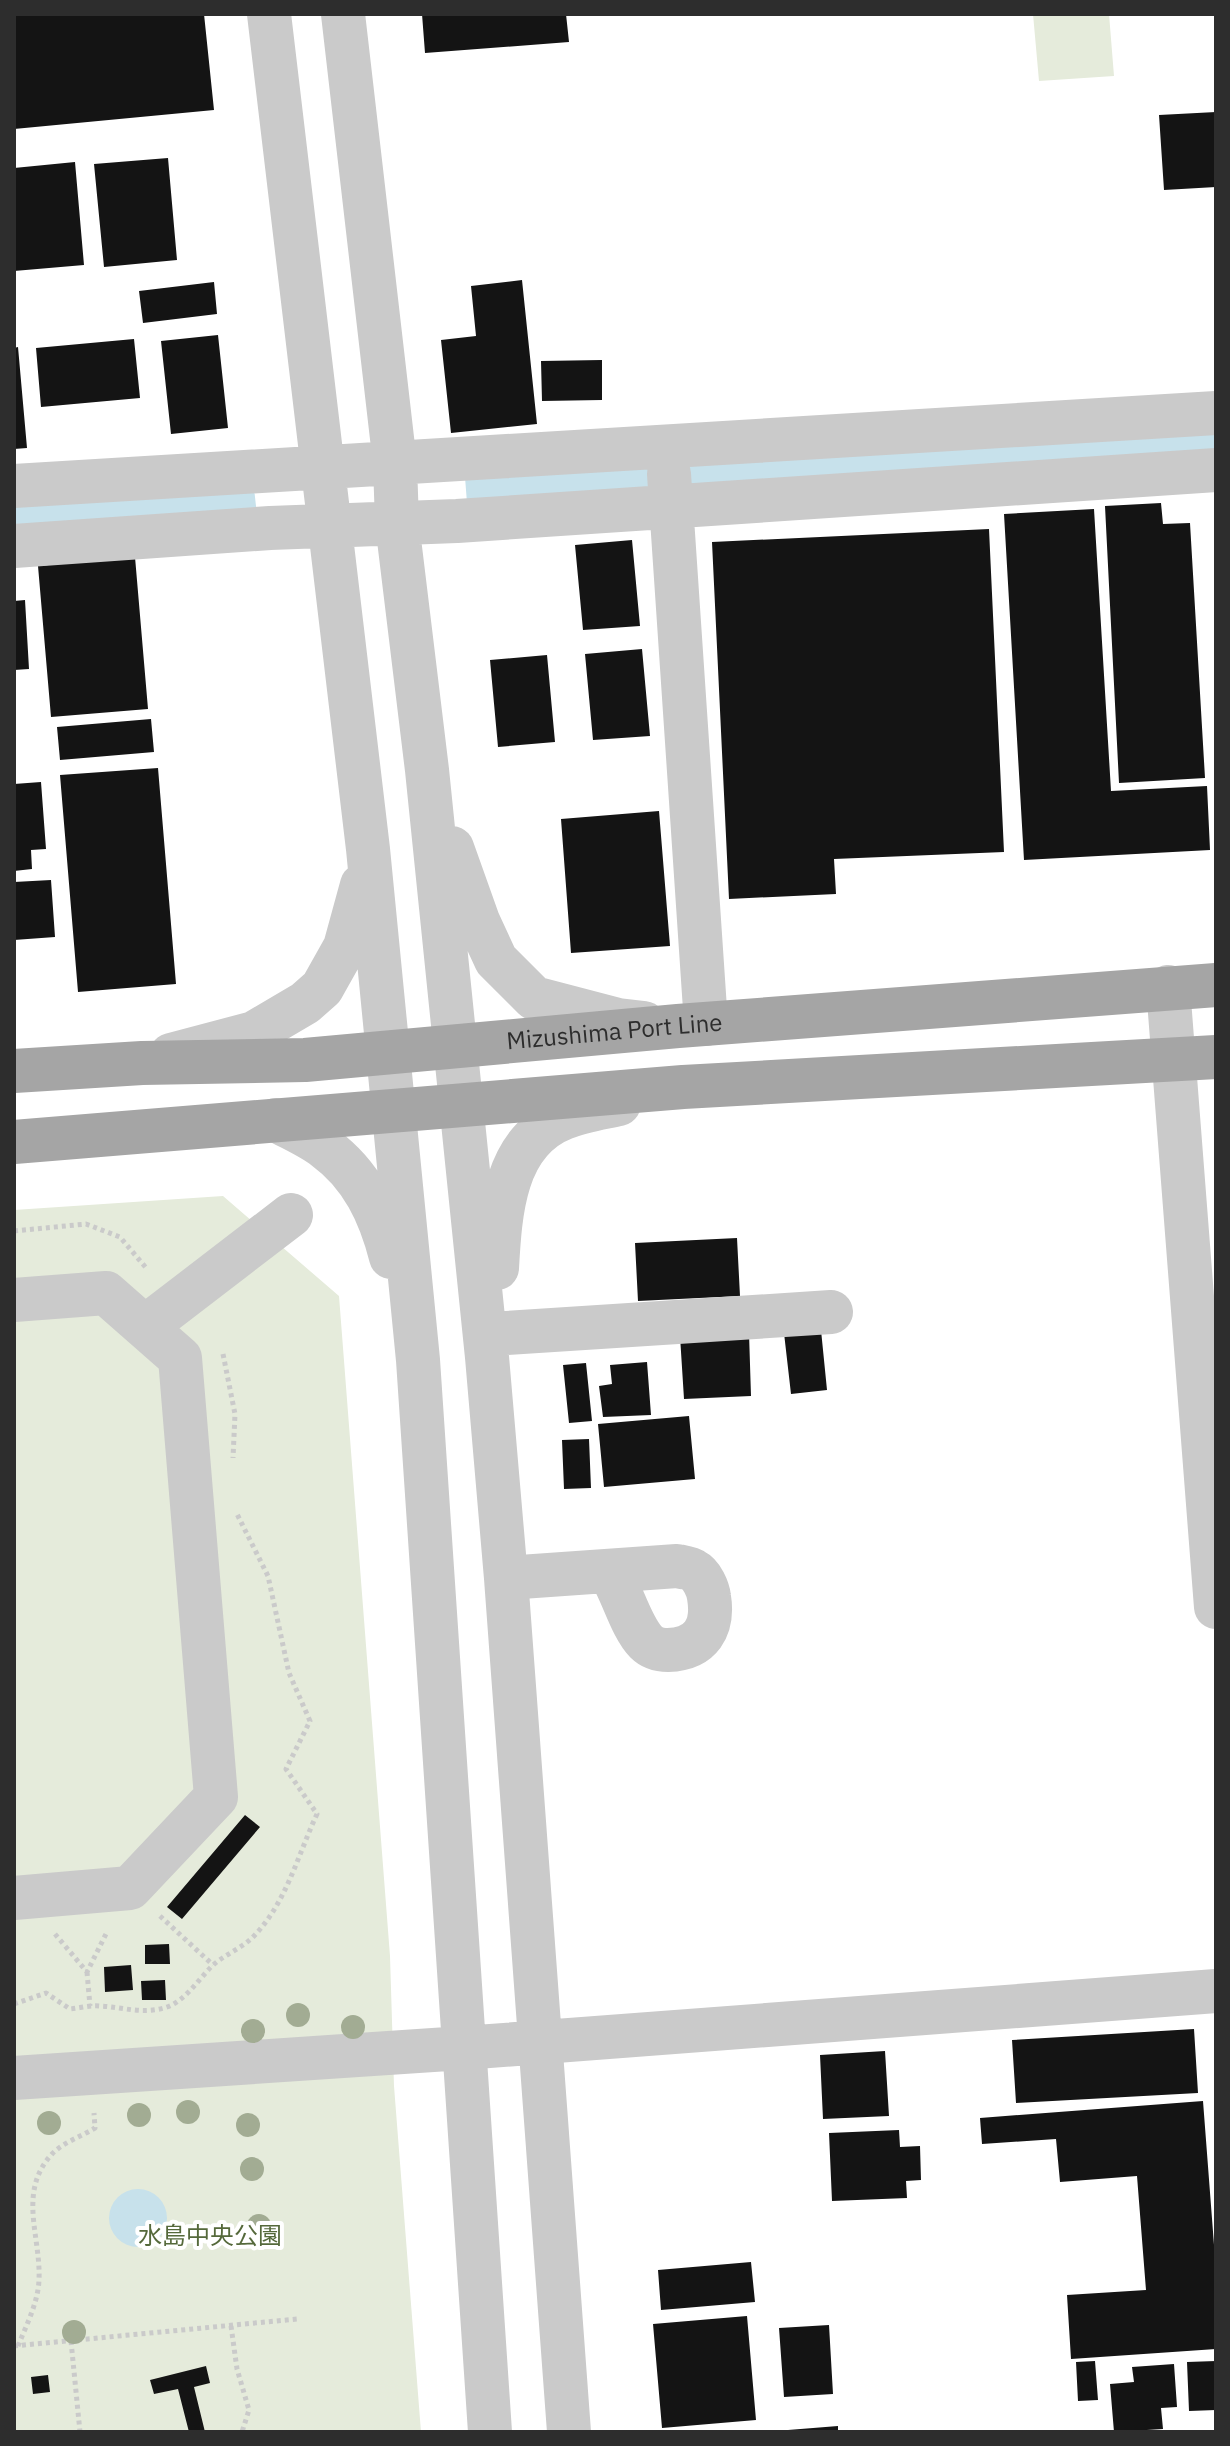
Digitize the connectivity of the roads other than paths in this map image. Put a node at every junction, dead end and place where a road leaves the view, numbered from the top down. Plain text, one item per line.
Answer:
1 (269, 14) edge
2 (343, 14) edge
3 (1216, 413) edge
4 (1038, 452) junction
5 (395, 464) junction
6 (325, 468) junction
7 (1216, 470) edge
8 (669, 476) junction
9 (14, 486) edge
10 (397, 523) junction
11 (331, 526) junction
12 (14, 546) edge
13 (427, 770) junction
14 (368, 849) junction
15 (1216, 985) edge
16 (1168, 987) junction
17 (692, 1025) junction
18 (455, 1046) junction
19 (388, 1052) junction
20 (1216, 1057) edge
21 (1173, 1060) junction
22 (142, 1063) junction
23 (14, 1071) edge
24 (683, 1087) junction
25 (461, 1105) junction
26 (394, 1111) junction
27 (276, 1120) junction
28 (14, 1142) edge
29 (291, 1215) dead end
30 (14, 1300) edge
31 (831, 1312) dead end
32 (145, 1327) junction
33 (489, 1346) junction
34 (418, 1360) junction
35 (609, 1571) dead end
36 (506, 1578) junction
37 (1216, 1607) edge
38 (14, 1898) edge
39 (1216, 1991) edge
40 (541, 2041) junction
41 (463, 2048) junction
42 (14, 2078) edge
43 (490, 2432) edge
44 (569, 2432) edge

1 - 6 street
2 - 5 street
3 - 4 street
4 - 7 street
4 - 8 street
4 - 8 street
5 - 6 street
5 - 8 street
5 - 10 street
6 - 9 street
6 - 11 street
8 - 10 street
8 - 17 street
10 - 11 street
10 - 13 street
11 - 12 street
11 - 14 street
13 - 17 street
13 - 18 street
14 - 19 street
14 - 22 street
15 - 16 main road, Mizushima Port Line
16 - 17 main road, Mizushima Port Line
16 - 21 street
17 - 18 main road, Mizushima Port Line
18 - 19 main road, Mizushima Port Line
18 - 25 street
19 - 22 main road, Mizushima Port Line
19 - 26 street
20 - 21 main road
21 - 24 main road
21 - 37 street
22 - 23 main road, Mizushima Port Line
24 - 25 main road
24 - 33 street
25 - 26 main road
25 - 33 street
26 - 27 main road
26 - 34 street
27 - 28 main road
27 - 34 street
29 - 32 street
30 - 32 street
31 - 33 street
32 - 38 street
33 - 36 street
34 - 41 street
35 - 36 street
36 - 40 street
39 - 40 street
40 - 41 street
40 - 44 street
41 - 42 street
41 - 43 street

